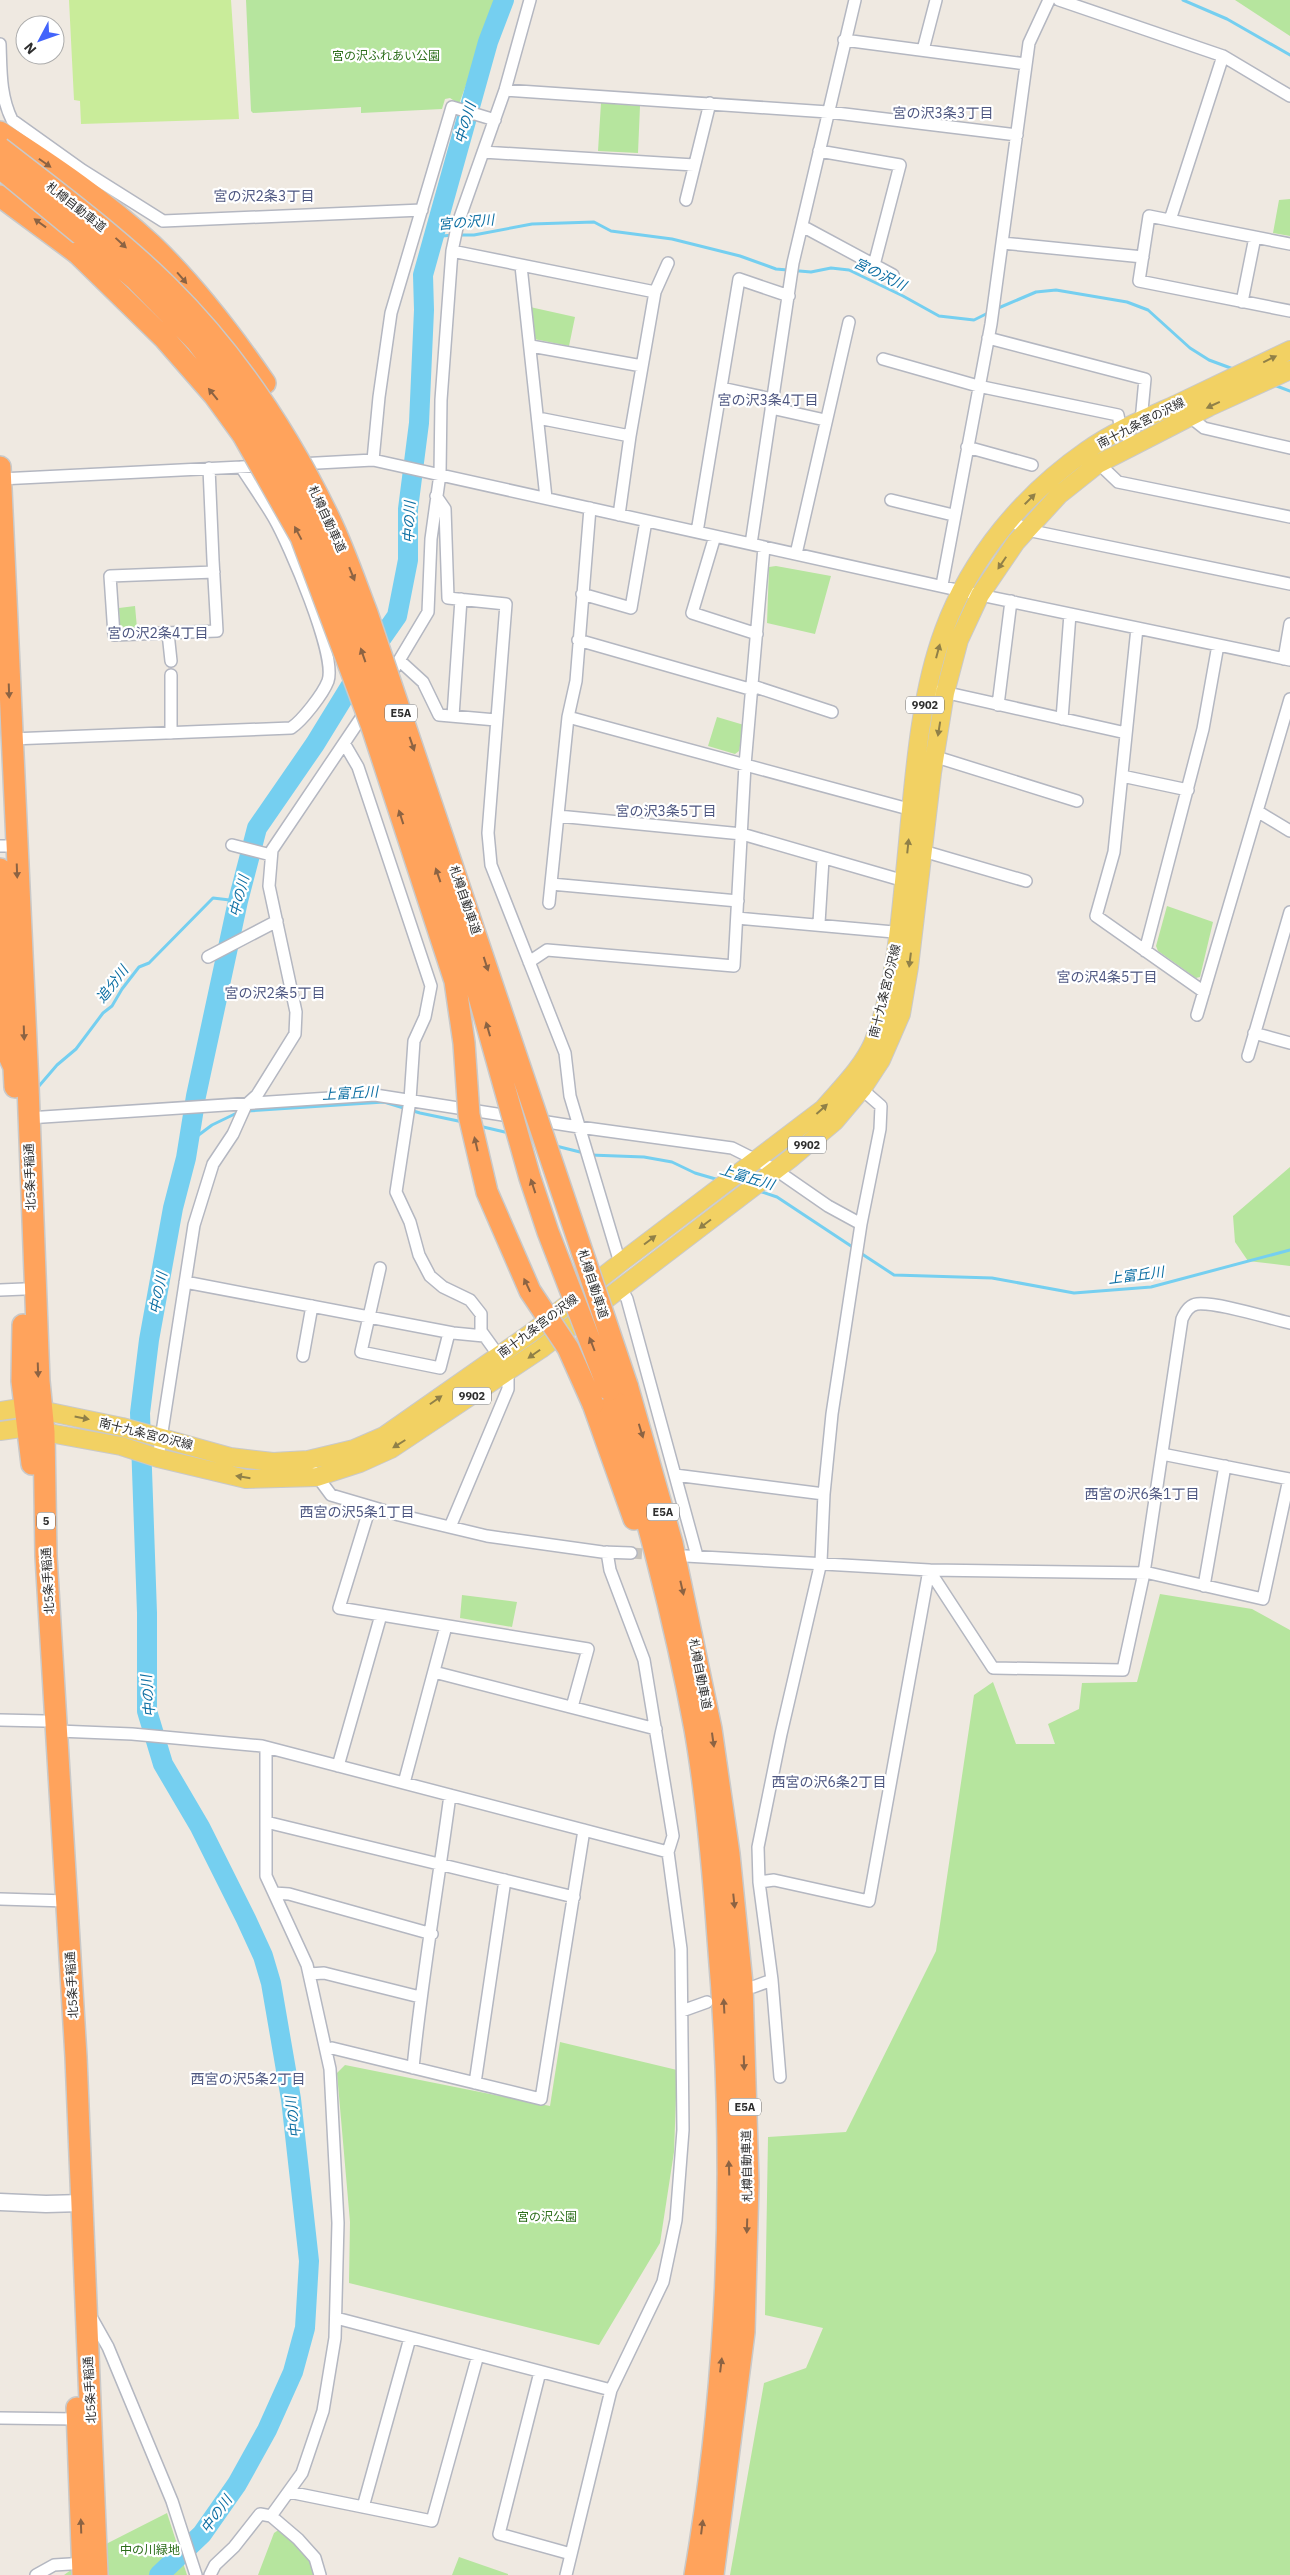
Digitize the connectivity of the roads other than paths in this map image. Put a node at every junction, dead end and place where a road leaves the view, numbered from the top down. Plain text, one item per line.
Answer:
1 (530, 0) edge
2 (855, 0) edge
3 (936, 0) edge
4 (1049, 0) edge
5 (1059, 0) edge
6 (844, 40) junction
7 (0, 44) edge
8 (923, 50) junction
9 (1223, 56) junction
10 (1026, 64) junction
11 (505, 90) junction
12 (1290, 96) edge
13 (710, 103) junction
14 (828, 112) junction
15 (490, 119) junction
16 (0, 132) edge
17 (1017, 135) junction
18 (0, 148) edge
19 (819, 151) junction
20 (483, 152) junction
21 (694, 165) junction
22 (0, 168) edge
23 (0, 196) edge
24 (686, 200) dead end
25 (422, 210) junction
26 (1170, 220) junction
27 (802, 226) junction
28 (1255, 237) junction
29 (1002, 243) junction
30 (1290, 244) edge
31 (452, 250) junction
32 (1143, 257) junction
33 (668, 263) dead end
34 (874, 265) junction
35 (522, 266) junction
36 (893, 276) dead end
37 (790, 290) junction
38 (655, 292) junction
39 (1242, 302) junction
40 (1290, 311) edge
41 (849, 322) dead end
42 (988, 338) junction
43 (530, 346) junction
44 (1290, 350) edge
45 (883, 359) dead end
46 (642, 366) junction
47 (1290, 370) edge
48 (1254, 377) junction
49 (978, 386) junction
50 (721, 388) junction
51 (771, 404) junction
52 (1183, 410) junction
53 (538, 418) junction
54 (825, 420) junction
55 (1141, 421) junction
56 (1121, 430) junction
57 (630, 436) junction
58 (1134, 444) junction
59 (966, 448) junction
60 (1290, 448) edge
61 (1092, 457) junction
62 (373, 460) junction
63 (1032, 465) dead end
64 (0, 467) edge
65 (241, 467) junction
66 (209, 468) junction
67 (440, 474) junction
68 (0, 479) edge
69 (436, 496) junction
70 (546, 498) junction
71 (891, 500) dead end
72 (590, 508) junction
73 (619, 514) junction
74 (953, 515) junction
75 (1290, 517) edge
76 (329, 518) junction
77 (1010, 520) junction
78 (646, 522) junction
79 (1028, 530) junction
80 (698, 532) junction
81 (715, 536) junction
82 (751, 544) junction
83 (764, 546) junction
84 (796, 554) junction
85 (214, 572) junction
86 (1290, 584) edge
87 (942, 586) junction
88 (961, 590) junction
89 (582, 594) junction
90 (980, 595) junction
91 (461, 599) junction
92 (1010, 601) junction
93 (1070, 614) junction
94 (1290, 624) edge
95 (1136, 628) junction
96 (168, 633) junction
97 (757, 634) junction
98 (578, 640) junction
99 (1218, 645) junction
100 (1287, 660) edge
101 (171, 661) dead end
102 (400, 661) junction
103 (170, 675) dead end
104 (753, 688) junction
105 (928, 688) junction
106 (945, 693) junction
107 (1290, 699) edge
108 (998, 705) junction
109 (832, 712) dead end
110 (453, 716) junction
111 (568, 717) junction
112 (1062, 719) junction
113 (496, 720) junction
114 (171, 733) junction
115 (1126, 733) junction
116 (12, 739) junction
117 (344, 743) junction
118 (927, 754) junction
119 (745, 765) junction
120 (1122, 776) junction
121 (1188, 790) junction
122 (1077, 801) dead end
123 (1257, 811) junction
124 (919, 812) junction
125 (558, 816) junction
126 (1290, 830) edge
127 (742, 834) junction
128 (232, 845) dead end
129 (8, 846) edge
130 (923, 851) junction
131 (271, 855) junction
132 (823, 859) junction
133 (0, 869) edge
134 (1026, 881) dead end
135 (551, 884) junction
136 (911, 884) junction
137 (738, 901) junction
138 (549, 903) dead end
139 (1290, 912) edge
140 (737, 918) junction
141 (277, 922) junction
142 (819, 923) junction
143 (906, 933) junction
144 (1145, 950) junction
145 (208, 957) dead end
146 (529, 962) junction
147 (1204, 992) junction
148 (1197, 1015) dead end
149 (1254, 1033) junction
150 (1290, 1043) edge
151 (1248, 1056) dead end
152 (14, 1068) junction
153 (856, 1084) junction
154 (410, 1100) junction
155 (246, 1105) junction
156 (28, 1118) junction
157 (579, 1127) junction
158 (754, 1162) junction
159 (774, 1172) junction
160 (861, 1224) junction
161 (620, 1263) junction
162 (380, 1268) dead end
163 (185, 1282) junction
164 (621, 1288) junction
165 (24, 1289) junction
166 (0, 1290) edge
167 (312, 1306) junction
168 (370, 1318) junction
169 (1290, 1323) edge
170 (449, 1333) junction
171 (484, 1336) junction
172 (303, 1356) dead end
173 (499, 1356) junction
174 (508, 1372) junction
175 (618, 1387) junction
176 (0, 1411) edge
177 (35, 1419) junction
178 (0, 1431) edge
179 (161, 1437) junction
180 (1162, 1454) junction
181 (157, 1457) junction
182 (308, 1460) junction
183 (1225, 1466) junction
184 (675, 1475) junction
185 (316, 1477) junction
186 (824, 1494) junction
187 (370, 1507) junction
188 (450, 1527) junction
189 (607, 1552) junction
190 (631, 1553) tunnel mouth
191 (821, 1562) junction
192 (929, 1570) junction
193 (1144, 1573) junction
194 (1204, 1586) junction
195 (381, 1615) junction
196 (446, 1626) junction
197 (678, 1645) junction
198 (434, 1672) junction
199 (572, 1707) junction
200 (0, 1720) edge
201 (51, 1726) junction
202 (656, 1729) junction
203 (266, 1748) junction
204 (338, 1766) junction
205 (404, 1783) junction
206 (450, 1795) junction
207 (266, 1822) junction
208 (584, 1830) junction
209 (668, 1852) junction
210 (441, 1865) junction
211 (505, 1880) junction
212 (759, 1882) junction
213 (274, 1893) junction
214 (574, 1897) junction
215 (0, 1899) edge
216 (61, 1900) junction
217 (432, 1934) junction
218 (309, 1974) junction
219 (772, 1980) junction
220 (753, 1987) dead end
221 (420, 1997) junction
222 (708, 2002) dead end
223 (682, 2011) junction
224 (326, 2051) junction
225 (413, 2068) junction
226 (780, 2077) dead end
227 (475, 2082) junction
228 (0, 2202) edge
229 (75, 2203) junction
230 (86, 2304) junction
231 (336, 2318) junction
232 (410, 2338) junction
233 (478, 2355) junction
234 (540, 2372) junction
235 (611, 2390) junction
236 (0, 2418) edge
237 (77, 2419) junction
238 (289, 2492) junction
239 (364, 2508) junction
240 (271, 2516) junction
241 (571, 2554) junction
242 (90, 2569) edge
243 (36, 2575) edge
244 (196, 2575) edge
245 (210, 2575) edge
246 (320, 2575) edge
247 (566, 2575) edge
248 (695, 2575) edge
249 (712, 2575) edge

1 - 11 street
2 - 6 street
3 - 8 street
4 - 10 street
5 - 9 street
6 - 8 street
6 - 14 street
7 - 25 street
8 - 10 street
9 - 12 street
9 - 26 street
10 - 17 street
11 - 13 street
11 - 15 street
13 - 14 street
13 - 21 street
14 - 17 street
14 - 19 street
15 - 20 street
15 - 25 street
16 -> 76 highway, bridge
17 - 29 street
18 -> 76 highway, 札樽自動車道 / E5A, bridge
19 - 27 street
19 - 34 street
20 - 21 street
20 - 31 street
21 - 24 street
175 -> 22 highway, 札樽自動車道 / E5A, bridge
197 -> 23 highway, bridge
25 - 62 street
26 - 28 street
26 - 32 street
27 - 34 street
27 - 37 street
28 - 30 street
28 - 39 street
29 - 32 street
29 - 42 street
31 - 35 street
31 - 67 street
32 - 39 street
33 - 38 street
34 - 36 street
35 - 38 street
35 - 43 street
37 - 50 street
37 - 51 street
38 - 46 street
39 - 40 street
41 - 54 street
42 - 49 street
42 - 55 street
43 - 46 street
43 - 53 street
48 -> 44 main road, 南十九条宮の沢線 / 9902
45 - 49 street
46 - 57 street
47 - 48 main road, 南十九条宮の沢線 / 9902
48 -> 52 main road, 南十九条宮の沢線 / 9902
48 - 52 main road, 南十九条宮の沢線 / 9902
49 - 56 street
49 - 59 street
50 - 51 street
50 - 80 street
51 - 54 street
51 - 82 street
52 - 55 main road, 南十九条宮の沢線 / 9902
52 - 58 main road, 南十九条宮の沢線 / 9902
52 - 60 street
53 - 57 street
53 - 70 street
54 - 84 street
55 - 56 main road, 南十九条宮の沢線 / 9902
56 - 58 street
56 - 61 main road, 南十九条宮の沢線 / 9902
57 - 73 street
58 - 61 main road, 南十九条宮の沢線 / 9902
59 - 63 street
59 - 74 street
61 - 75 street
77 -> 61 main road, 南十九条宮の沢線 / 9902
61 - 79 main road, 南十九条宮の沢線 / 9902
62 - 65 street
62 - 67 street
64 - 68 highway, 北5条手稲通 / 5
65 - 66 street
65 - 114 street
66 - 68 street
66 - 85 street
67 - 69 street
67 - 70 street
68 -> 116 highway, 北5条手稲通 / 5
69 - 91 street
69 - 102 street
70 - 72 street
71 - 74 street
72 - 73 street
72 - 89 street
73 - 78 street
74 - 87 street
76 -> 175 highway, 札樽自動車道 / E5A, bridge
77 - 79 street
77 - 88 main road, 南十九条宮の沢線 / 9902
78 - 80 street
78 - 89 street
79 - 86 street
79 -> 90 main road, 南十九条宮の沢線 / 9902
80 - 81 street
81 - 82 street
81 - 97 street
82 - 83 street
83 - 84 street
83 - 97 street
84 - 87 street
85 - 96 street
85 - 96 street
87 - 88 street
88 - 90 street
105 -> 88 main road, 南十九条宮の沢線 / 9902
89 - 98 street
90 - 92 street
90 - 106 main road, 南十九条宮の沢線 / 9902
91 - 110 street
91 - 113 street
92 - 93 street
92 - 108 street
93 - 95 street
93 - 112 street
94 - 100 street
95 - 99 street
95 - 115 street
96 - 101 street
97 - 104 street
98 - 104 street
98 - 111 street
99 - 100 street
99 - 121 street
102 - 110 street
102 - 117 street
103 - 114 street
104 - 109 street
104 - 119 street
105 - 106 street
105 - 118 main road, 南十九条宮の沢線 / 9902
106 - 108 street
106 -> 118 main road, 南十九条宮の沢線 / 9902
107 - 123 street
108 - 112 street
110 - 113 street
111 - 119 street
111 - 125 street
112 - 115 street
113 - 146 street
114 - 116 street
115 - 120 street
116 - 129 highway, 北5条手稲通 / 5
117 - 131 street
117 - 154 street
118 - 122 street
118 - 124 main road, 南十九条宮の沢線 / 9902
119 - 124 street
119 - 127 street
120 - 121 street
120 - 144 street
121 - 144 street
123 - 126 street
123 - 147 street
124 - 130 main road, 南十九条宮の沢線 / 9902
136 -> 124 main road, 南十九条宮の沢線 / 9902
125 - 127 street
125 - 135 street
127 - 132 street
127 - 137 street
128 - 131 street
129 -> 152 highway, 北5条手稲通 / 5
130 - 134 street
130 - 136 main road, 南十九条宮の沢線 / 9902
131 - 141 street
132 - 136 street
132 - 142 street
133 - 152 highway, 北5条手稲通 / 5
135 - 137 street
135 - 138 street
136 - 143 main road, 南十九条宮の沢線 / 9902
137 - 140 street
139 - 149 street
140 - 142 street
140 - 146 street
141 - 145 street
141 - 155 street
142 - 143 street
143 - 153 main road, 南十九条宮の沢線 / 9902
144 - 147 street
146 - 157 street
147 - 148 street
149 - 150 street
149 - 151 street
152 - 156 highway, 北5条手稲通 / 5
152 - 165 highway, 北5条手稲通 / 5
158 -> 153 main road, 南十九条宮の沢線 / 9902
153 - 159 main road, 南十九条宮の沢線 / 9902
153 - 160 street
154 - 155 street
154 - 157 street
154 - 171 street
155 - 156 street
155 - 163 street
156 -> 177 highway, 北5条手稲通 / 5
157 - 158 street
157 - 161 street
158 - 159 street
161 -> 158 main road, 南十九条宮の沢線 / 9902
159 - 160 street
159 -> 164 main road, 南十九条宮の沢線 / 9902
160 - 186 street
161 - 173 main road, 南十九条宮の沢線 / 9902
162 - 168 street
163 - 167 street
163 - 179 street
164 -> 174 main road, 南十九条宮の沢線 / 9902
164 - 184 street
165 - 166 street
165 - 177 highway, 北5条手稲通 / 5
167 - 168 street
167 - 172 street
168 - 170 street
168 - 170 street
169 - 180 street
170 - 171 street
171 - 173 street
182 -> 173 main road, 南十九条宮の沢線 / 9902
174 -> 185 main road, 南十九条宮の沢線 / 9902
174 - 188 street
175 - 197 highway, 札樽自動車道 / E5A
175 -> 249 highway, 札樽自動車道 / E5A
176 - 177 main road
177 - 178 main road
177 -> 179 main road, 南十九条宮の沢線 / 9902
177 - 181 main road, 南十九条宮の沢線 / 9902
177 - 201 highway, 北5条手稲通 / 5
179 - 181 street
179 - 182 main road, 南十九条宮の沢線 / 9902
180 - 183 street
180 - 193 street
185 -> 181 main road, 南十九条宮の沢線 / 9902
182 - 185 street
183 - 194 street
183 - 194 street
184 - 186 street
184 - 191 street
185 - 187 street
186 - 191 street
187 - 188 street
187 - 195 street
188 - 189 street
189 - 190 street
189 - 202 street
191 - 192 street
191 - 212 street
192 - 193 street
192 - 193 street
192 - 212 street
193 - 194 street
195 - 196 street
195 - 204 street
196 - 198 street
196 - 199 street
248 -> 197 highway, 札樽自動車道 / E5A
198 - 199 street
198 - 205 street
199 - 202 street
200 - 201 street
201 - 203 street
201 - 216 highway, 北5条手稲通 / 5
202 - 209 street
203 - 204 street
203 - 207 street
204 - 205 street
205 - 206 street
206 - 208 street
206 - 210 street
207 - 210 street
207 - 213 street
208 - 209 street
208 - 214 street
209 - 223 street
210 - 211 street
210 - 217 street
211 - 214 street
211 - 227 street
212 - 219 street
213 - 217 street
213 - 218 street
214 - 227 street
215 - 216 street
216 - 229 highway, 北5条手稲通 / 5
217 - 221 street
218 - 221 street
218 - 224 street
219 - 220 street
219 - 226 street
221 - 225 street
222 - 223 street
223 - 235 street
224 - 225 street
224 - 231 street
225 - 227 street
228 - 229 street
229 - 230 highway, 北5条手稲通 / 5
229 - 237 highway, 北5条手稲通 / 5
230 - 242 highway, 北5条手稲通 / 5
230 - 244 street
231 - 232 street
231 - 238 street
232 - 233 street
232 - 239 street
233 - 234 street
233 - 239 street
234 - 235 street
234 - 241 street
235 - 241 street
236 - 237 street
242 -> 237 highway, 北5条手稲通 / 5
238 - 239 street
238 - 240 street
240 - 245 street
240 - 246 street
241 - 247 street
242 - 243 street

